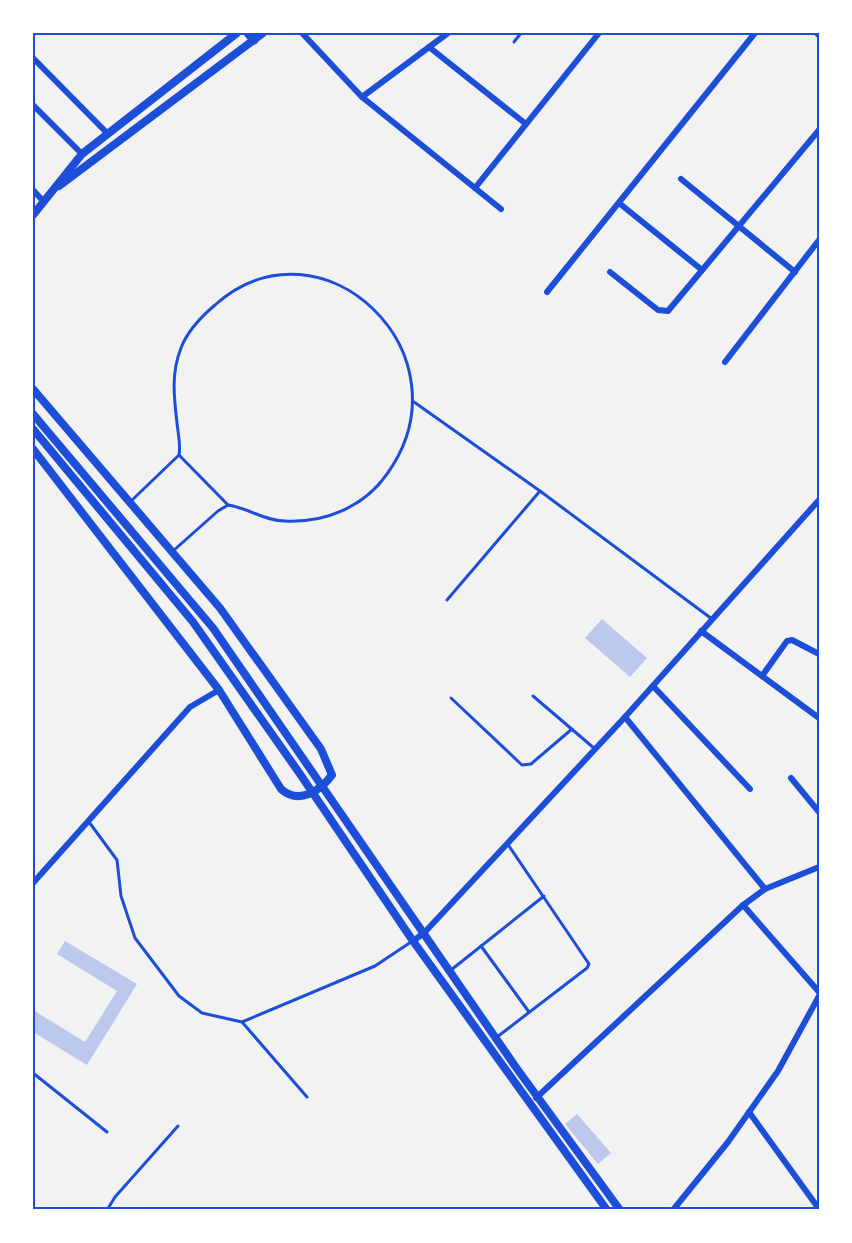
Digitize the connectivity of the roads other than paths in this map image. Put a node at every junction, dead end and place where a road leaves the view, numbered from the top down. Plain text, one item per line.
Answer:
1 (237, 33) edge
2 (263, 33) edge
3 (302, 33) edge
4 (434, 33) edge
5 (448, 33) edge
6 (521, 33) edge
7 (598, 33) edge
8 (755, 33) edge
9 (251, 36) edge
10 (439, 40) junction
11 (514, 42) dead end
12 (429, 47) junction
13 (33, 58) edge
14 (362, 97) junction
15 (33, 105) edge
16 (526, 124) junction
17 (819, 130) edge
18 (108, 134) junction
19 (82, 154) junction
20 (681, 179) dead end
21 (57, 187) junction
22 (475, 188) junction
23 (33, 190) edge
24 (44, 202) junction
25 (619, 203) junction
26 (501, 209) dead end
27 (33, 215) edge
28 (740, 225) junction
29 (819, 240) edge
30 (702, 270) junction
31 (610, 272) dead end
32 (795, 272) junction
33 (547, 292) dead end
34 (725, 362) dead end
35 (33, 389) edge
36 (414, 402) junction
37 (33, 414) edge
38 (33, 429) edge
39 (33, 449) edge
40 (179, 455) junction
41 (540, 491) junction
42 (819, 500) edge
43 (130, 501) junction
44 (228, 506) junction
45 (173, 552) junction
46 (447, 600) dead end
47 (712, 619) junction
48 (701, 631) junction
49 (819, 654) edge
50 (762, 676) junction
51 (652, 686) junction
52 (219, 690) junction
53 (533, 696) dead end
54 (451, 698) dead end
55 (624, 717) junction
56 (819, 718) edge
57 (572, 729) junction
58 (595, 749) junction
59 (791, 778) dead end
60 (324, 786) junction
61 (750, 789) dead end
62 (312, 792) junction
63 (819, 812) edge
64 (88, 821) junction
65 (507, 843) junction
66 (819, 867) edge
67 (33, 883) edge
68 (765, 889) junction
69 (544, 896) junction
70 (744, 905) junction
71 (424, 933) junction
72 (413, 941) junction
73 (481, 946) junction
74 (450, 971) junction
75 (819, 994) edge
76 (529, 1012) junction
77 (242, 1022) junction
78 (495, 1038) junction
79 (33, 1073) edge
80 (538, 1096) junction
81 (307, 1098) dead end
82 (528, 1104) junction
83 (749, 1112) junction
84 (178, 1126) dead end
85 (107, 1132) dead end
86 (819, 1209) edge
87 (107, 1210) edge
88 (607, 1210) edge
89 (620, 1210) edge
90 (674, 1210) edge

1 - 18 main road
2 - 9 main road
3 - 14 street
4 - 10 street
5 - 10 street
6 - 11 lane
7 - 16 street
8 - 25 street
9 - 21 main road
10 - 12 street
12 - 14 street
12 - 16 street
13 - 18 street
14 - 22 street
15 - 19 street
16 - 22 street
17 - 28 street
18 - 19 main road
19 - 21 main road
20 - 28 street
21 - 24 main road
22 - 26 street
23 - 24 street
24 - 27 main road
25 - 30 street
25 - 33 street
28 - 30 street
28 - 32 street
29 - 32 street
30 - 31 street
32 - 34 street
35 - 43 street
36 - 40 lane
36 - 41 lane
36 - 44 lane
37 - 60 main road
38 - 62 main road
39 - 52 street
40 - 43 lane
40 - 44 lane
41 - 46 lane
41 - 47 lane
42 - 47 street
43 - 45 street
44 - 45 lane
45 - 60 street
47 - 48 street
48 - 50 street
48 - 51 street
49 - 50 street
50 - 56 street
51 - 55 street
51 - 61 street
52 - 62 street
52 - 64 street
53 - 57 lane
54 - 57 lane
55 - 58 street
55 - 68 street
57 - 58 lane
58 - 65 street
59 - 63 street
60 - 62 street
60 - 71 main road
62 - 72 main road
64 - 67 street
64 - 77 lane
65 - 69 lane
65 - 71 street
66 - 68 street
68 - 70 street
69 - 73 lane
69 - 76 lane
70 - 75 street
70 - 80 street
71 - 72 street
71 - 74 main road
72 - 77 lane
72 - 82 main road
73 - 74 lane
73 - 76 lane
74 - 78 main road
75 - 83 street
76 - 78 lane
77 - 81 lane
78 - 80 main road
79 - 85 lane
80 - 82 street
80 - 89 main road
82 - 88 main road
83 - 86 street
83 - 90 street
84 - 87 lane

